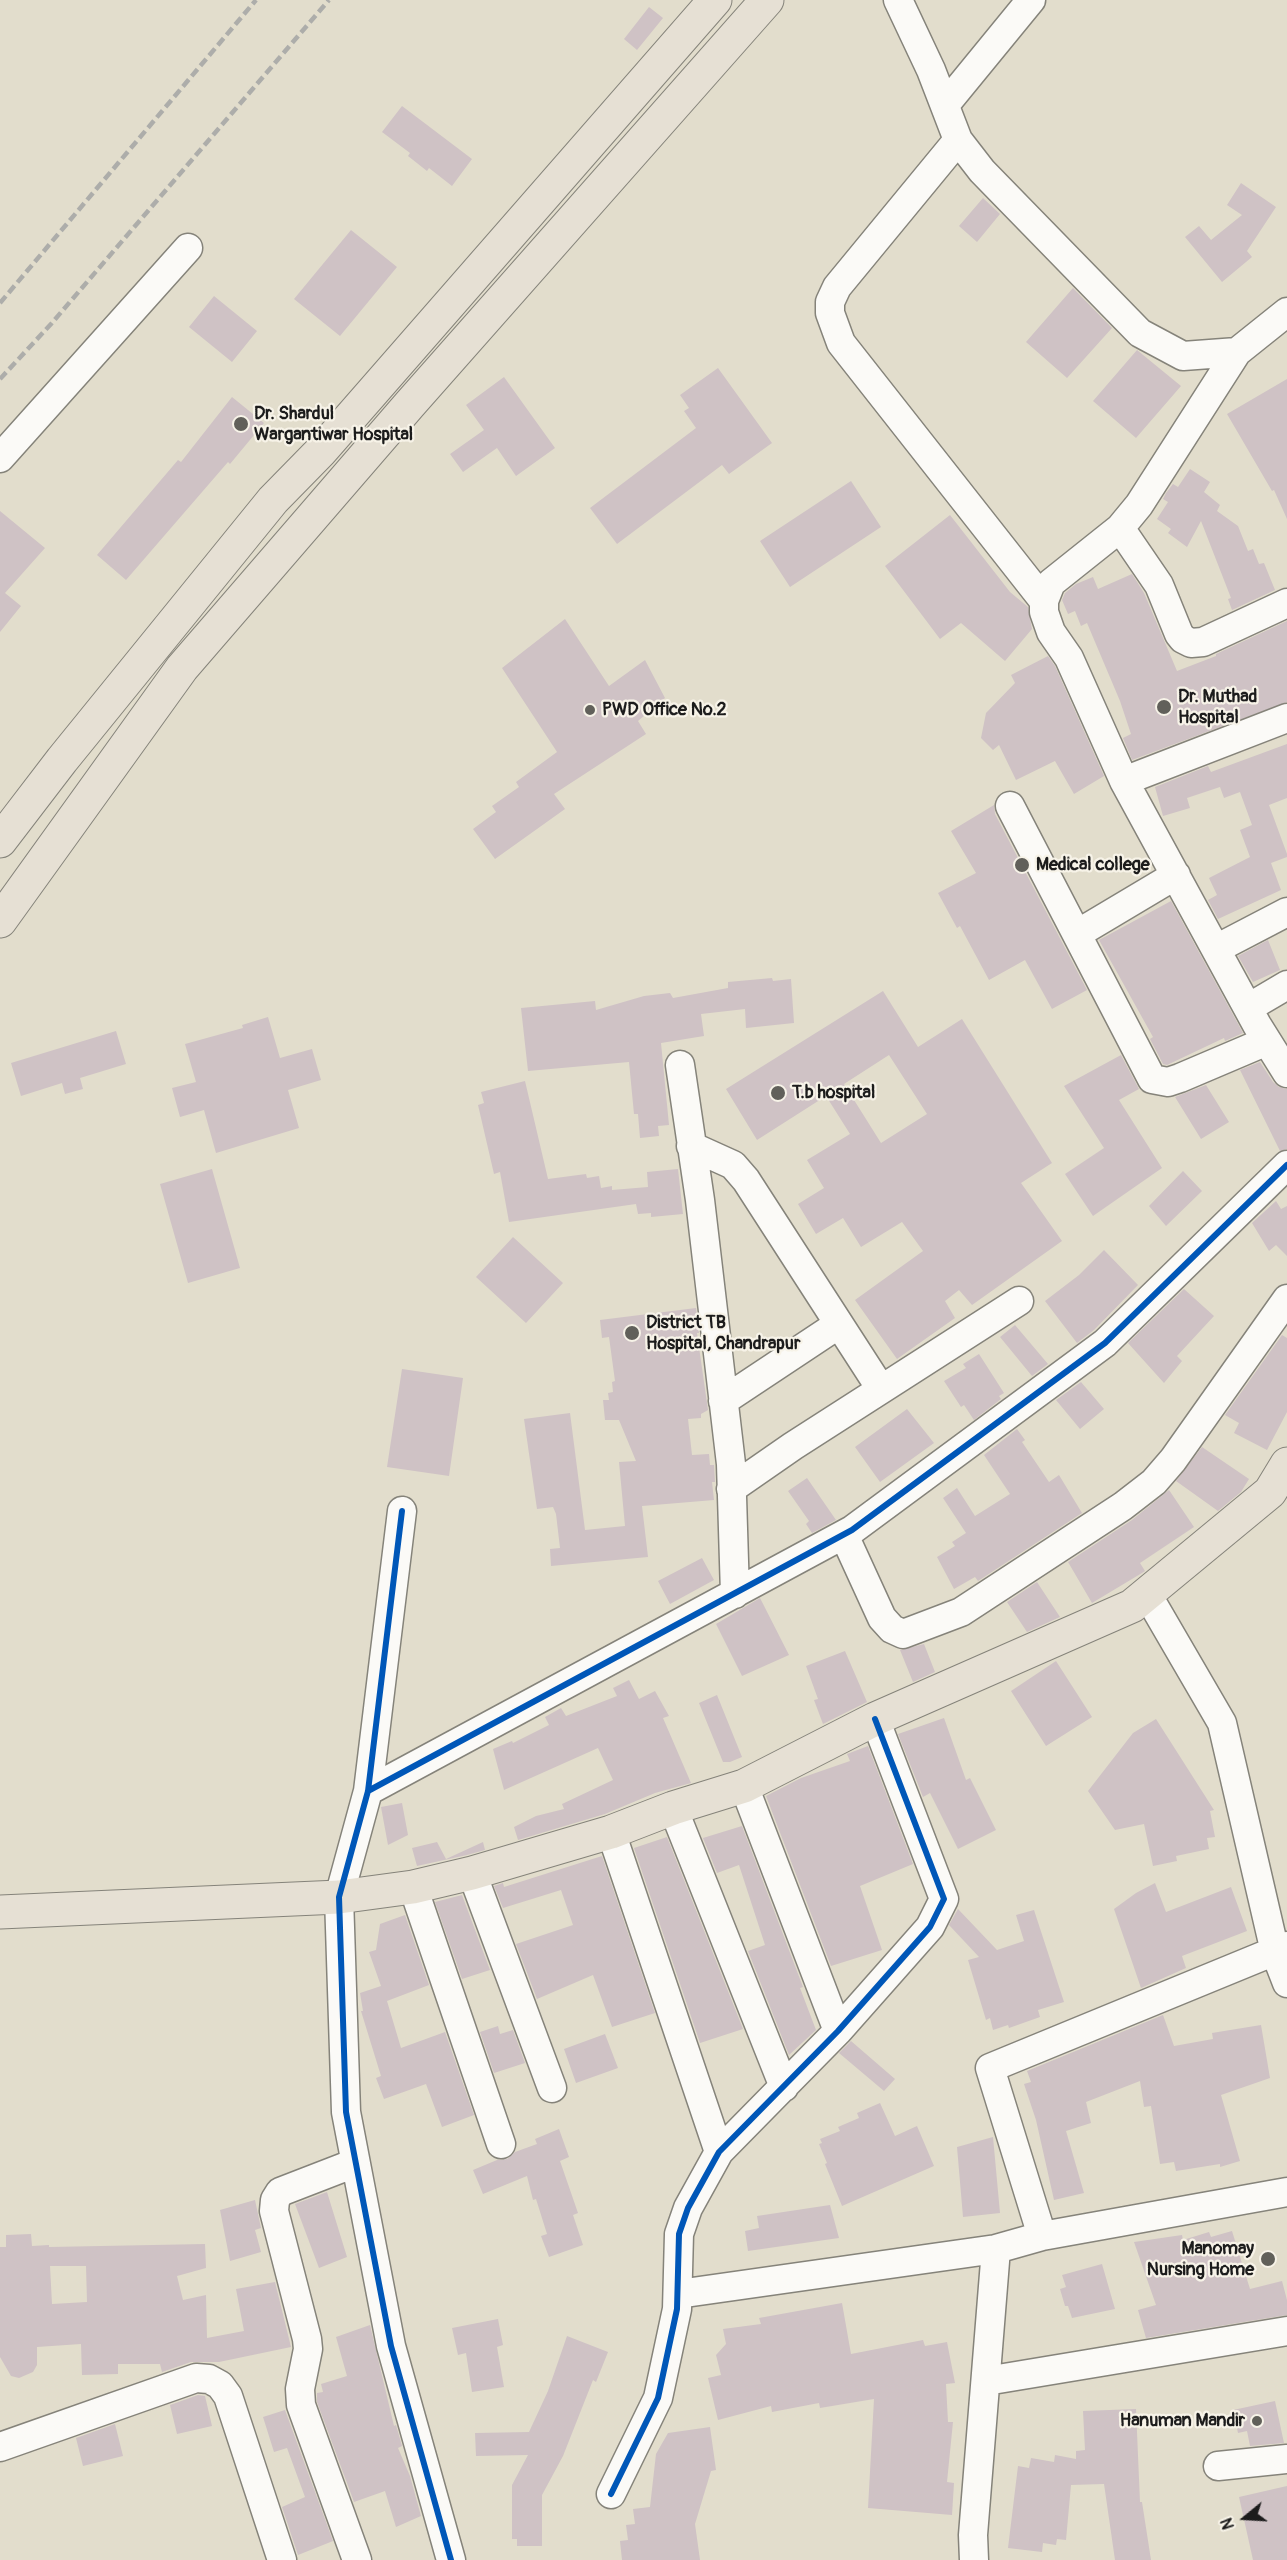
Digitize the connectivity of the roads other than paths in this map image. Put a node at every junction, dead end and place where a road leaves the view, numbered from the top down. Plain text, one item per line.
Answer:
1 (715, 0) edge
2 (767, 0) edge
3 (898, 0) edge
4 (1031, 0) edge
5 (945, 105) junction
6 (958, 140) junction
7 (188, 248) dead end
8 (1287, 312) edge
9 (1236, 352) junction
10 (357, 408) junction
11 (387, 431) junction
12 (0, 458) edge
13 (1120, 528) junction
14 (1044, 601) junction
15 (1287, 603) edge
16 (1287, 718) edge
17 (1124, 781) junction
18 (1010, 806) dead end
19 (0, 841) edge
20 (1176, 875) junction
21 (1287, 912) edge
22 (0, 921) edge
23 (1077, 934) junction
24 (1216, 949) junction
25 (1287, 985) edge
26 (1248, 1008) junction
27 (1268, 1041) junction
28 (680, 1065) dead end
29 (1287, 1073) edge
30 (691, 1146) junction
31 (1287, 1165) edge
32 (1287, 1299) edge
33 (1019, 1301) dead end
34 (839, 1324) junction
35 (881, 1389) junction
36 (723, 1401) junction
37 (1287, 1464) edge
38 (731, 1489) junction
39 (402, 1510) dead end
40 (844, 1535) junction
41 (735, 1594) junction
42 (1147, 1594) junction
43 (875, 1719) junction
44 (744, 1786) junction
45 (368, 1791) junction
46 (673, 1808) junction
47 (612, 1832) junction
48 (472, 1873) junction
49 (413, 1887) junction
50 (339, 1897) junction
51 (0, 1912) edge
52 (1281, 1949) edge
53 (1287, 1983) edge
54 (838, 2031) junction
55 (784, 2086) junction
56 (552, 2088) dead end
57 (501, 2144) dead end
58 (719, 2152) junction
59 (355, 2163) junction
60 (1287, 2192) edge
61 (1042, 2236) junction
62 (996, 2249) junction
63 (678, 2294) junction
64 (1287, 2331) edge
65 (986, 2381) junction
66 (0, 2447) edge
67 (1287, 2459) edge
68 (1218, 2466) dead end
69 (611, 2494) dead end
70 (282, 2560) edge
71 (357, 2560) edge
72 (451, 2560) edge
73 (974, 2560) edge

1 - 10 main road
2 - 11 main road
3 - 5 street
4 - 5 street
5 - 6 street
6 - 9 street
6 - 14 street
7 - 12 street
8 - 9 street
9 - 13 street
10 - 11 main road
10 - 19 main road
11 - 22 main road
13 - 14 street
13 - 15 street
14 - 17 street
16 - 17 street
17 - 20 street
18 - 23 street
20 - 23 street
20 - 24 street
21 - 24 street
23 - 27 street
24 - 26 street
25 - 26 street
26 - 27 street
27 - 29 street
28 - 30 street
30 - 34 street
30 - 36 street
31 - 40 street
32 - 40 street
33 - 35 street
34 - 35 street
34 - 36 street
35 - 38 street
36 - 38 street
37 - 42 main road
38 - 41 street
39 - 45 street
40 - 41 street
41 - 45 street
42 - 43 main road
42 - 52 street
43 - 44 main road
43 - 54 street
44 - 46 main road
44 - 54 street
45 - 50 street
46 - 47 main road
46 - 55 street
47 - 48 main road
47 - 58 street
48 - 49 main road
48 - 56 street
49 - 50 main road
49 - 57 street
50 - 51 main road
50 - 59 street
52 - 53 street
52 - 61 street
54 - 55 street
55 - 58 street
58 - 63 street
59 - 71 street
59 - 72 street
60 - 61 street
61 - 62 street
62 - 63 street
62 - 65 street
63 - 69 street
64 - 65 street
65 - 73 street
66 - 70 street
67 - 68 street

